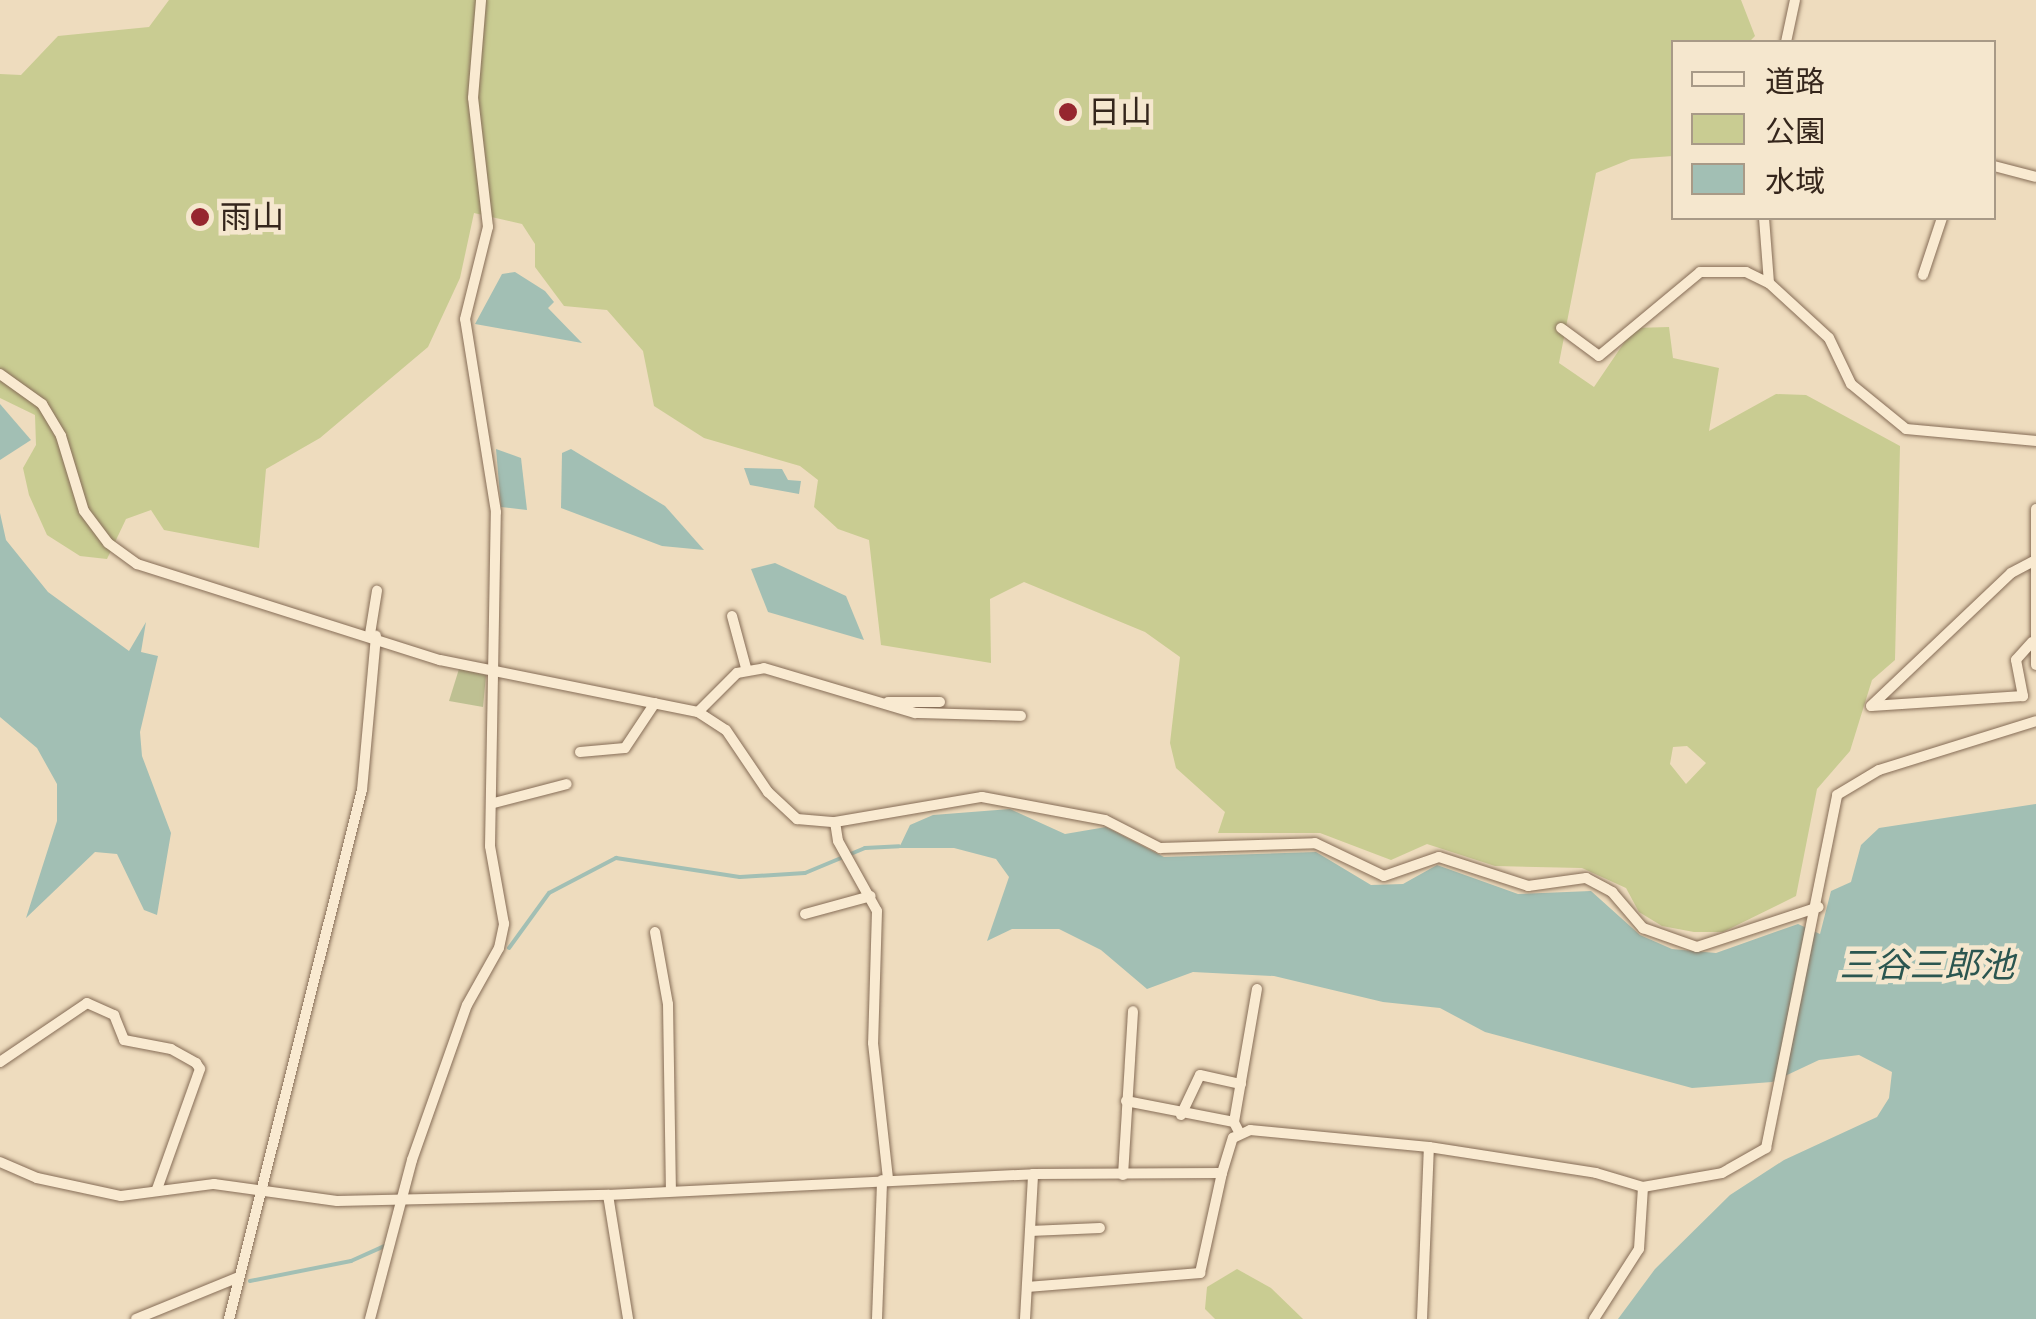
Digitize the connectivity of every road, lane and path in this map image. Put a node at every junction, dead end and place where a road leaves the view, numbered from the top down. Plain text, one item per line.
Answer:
1 (481, 0) edge
2 (1795, 0) edge
3 (1786, 40) edge
4 (1996, 167) edge
5 (2036, 177) edge
6 (1764, 220) edge
7 (1941, 220) edge
8 (1923, 276) dead end
9 (1769, 283) junction
10 (1561, 328) dead end
11 (0, 374) edge
12 (2036, 441) edge
13 (2036, 509) edge
14 (2034, 562) edge
15 (377, 591) dead end
16 (732, 616) dead end
17 (373, 635) junction
18 (2032, 642) junction
19 (2036, 665) edge
20 (491, 667) junction
21 (746, 668) junction
22 (878, 699) junction
23 (940, 702) dead end
24 (655, 704) junction
25 (698, 712) junction
26 (1022, 716) dead end
27 (2036, 722) edge
28 (580, 752) dead end
29 (567, 784) dead end
30 (494, 803) junction
31 (835, 822) junction
32 (871, 896) junction
33 (1818, 907) junction
34 (805, 914) dead end
35 (656, 932) dead end
36 (1257, 989) dead end
37 (1134, 1011) dead end
38 (0, 1062) edge
39 (1240, 1084) junction
40 (1126, 1101) junction
41 (1181, 1114) junction
42 (1236, 1127) junction
43 (1429, 1146) junction
44 (0, 1162) edge
45 (1222, 1173) junction
46 (1034, 1174) junction
47 (1122, 1176) junction
48 (885, 1180) junction
49 (1643, 1187) junction
50 (157, 1188) junction
51 (259, 1189) junction
52 (670, 1191) junction
53 (608, 1195) junction
54 (402, 1196) junction
55 (1100, 1228) dead end
56 (1030, 1231) junction
57 (239, 1277) junction
58 (1026, 1287) junction
59 (136, 1319) edge
60 (229, 1319) edge
61 (370, 1319) edge
62 (628, 1319) edge
63 (877, 1319) edge
64 (1025, 1319) edge
65 (1422, 1319) edge
66 (1594, 1319) edge

1 - 20 street
2 - 3 street
4 - 5 street
6 - 9 street
7 - 8 street
9 - 10 street
9 - 12 street
11 - 17 street
13 - 14 street
14 - 18 street
14 - 18 street
15 - 17 street
16 - 21 street
17 - 20 street
17 - 51 street
18 - 19 street
20 - 24 street
20 - 30 street
21 - 22 street
21 - 25 street
22 - 23 street
22 - 26 street
24 - 25 street
24 - 28 street
25 - 31 street
27 - 33 street
29 - 30 street
30 - 54 street
31 - 32 street
31 - 33 street
32 - 34 street
32 - 48 street
33 - 49 street
35 - 52 street
36 - 39 street
37 - 40 street
38 - 50 street
39 - 41 street
39 - 42 street
40 - 41 street
40 - 47 street
41 - 42 street
42 - 43 street
42 - 45 street
43 - 49 street
43 - 65 street
44 - 50 street
45 - 47 street
45 - 58 street
46 - 47 street
46 - 48 street
46 - 56 street
48 - 52 street
48 - 63 street
49 - 66 street
50 - 51 street
51 - 54 street
51 - 57 street
52 - 53 street
53 - 54 street
53 - 62 street
54 - 61 street
55 - 56 street
56 - 58 street
57 - 59 street
57 - 60 street
58 - 64 street

